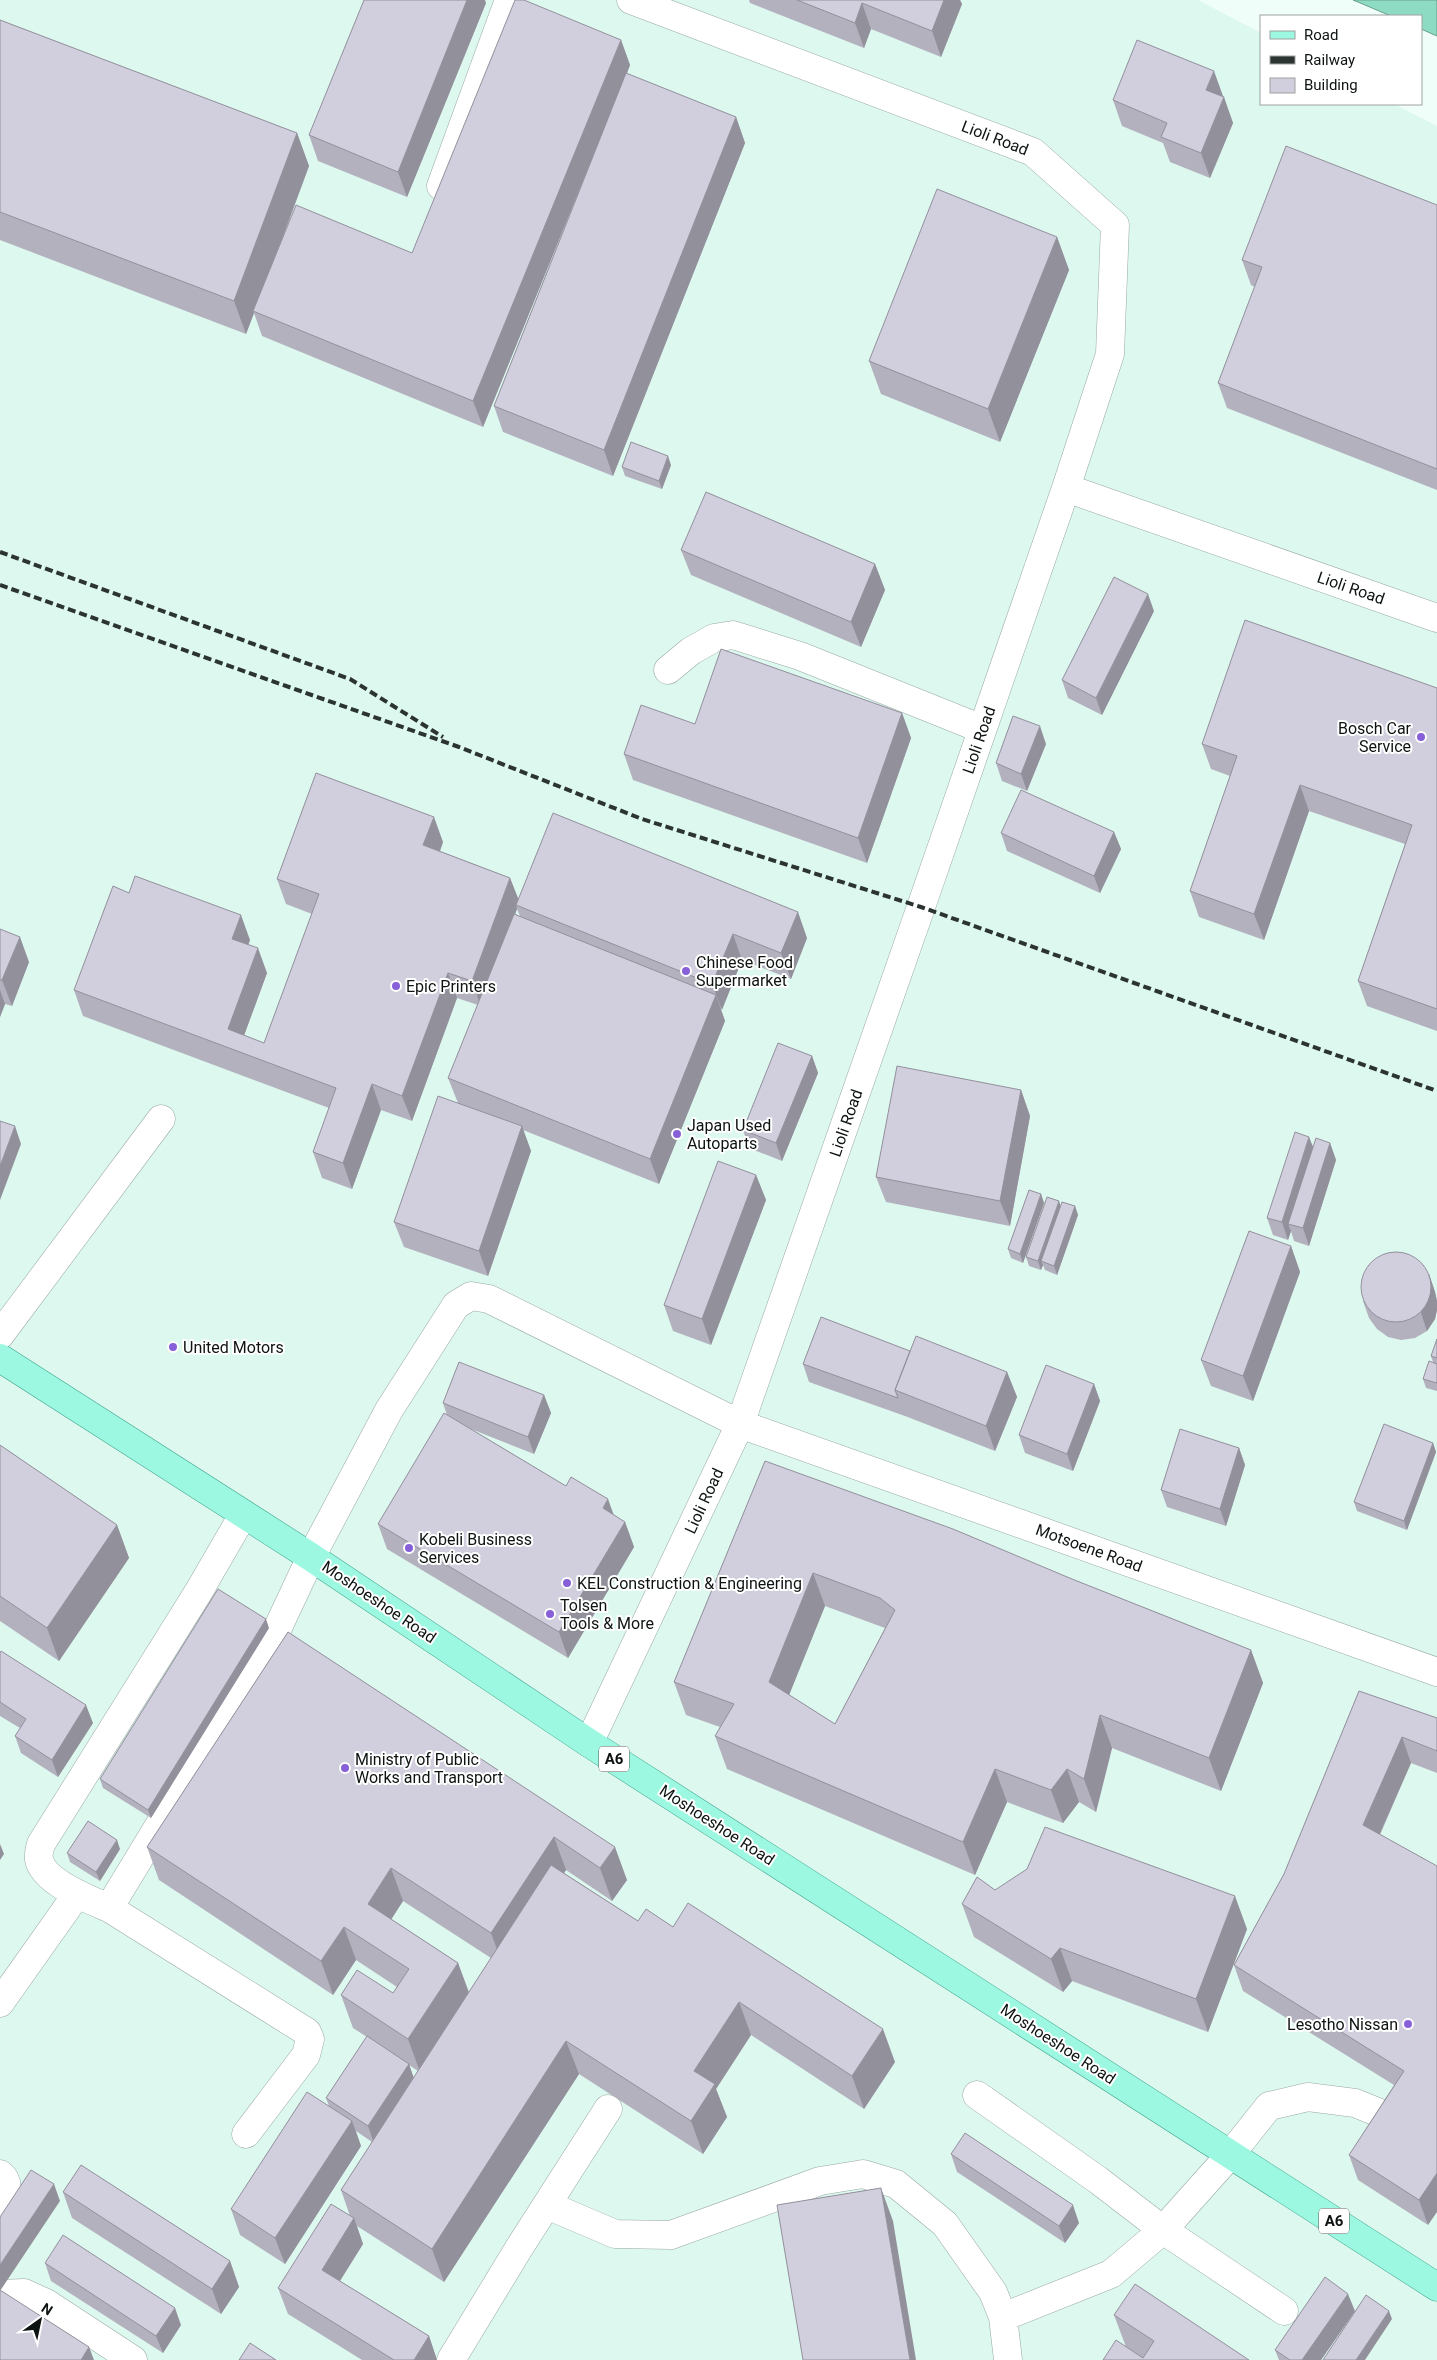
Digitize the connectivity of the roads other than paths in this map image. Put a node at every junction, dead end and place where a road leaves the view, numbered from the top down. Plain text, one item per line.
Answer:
1 (509, 0) edge
2 (631, 0) edge
3 (432, 211) edge
4 (1066, 488) junction
5 (1437, 618) edge
6 (668, 670) dead end
7 (982, 729) junction
8 (161, 1119) dead end
9 (0, 1335) edge
10 (0, 1358) edge
11 (740, 1424) junction
12 (243, 1515) junction
13 (311, 1557) junction
14 (1437, 1672) edge
15 (589, 1743) junction
16 (77, 1894) junction
17 (109, 1908) junction
18 (0, 2003) edge
19 (977, 2095) dead end
20 (608, 2110) dead end
21 (1397, 2120) edge
22 (246, 2134) dead end
23 (1230, 2156) junction
24 (0, 2174) edge
25 (546, 2205) junction
26 (0, 2210) edge
27 (1163, 2230) junction
28 (1437, 2287) edge
29 (0, 2294) edge
30 (1284, 2311) dead end
31 (1003, 2317) junction
32 (133, 2360) edge
33 (451, 2360) edge
34 (1008, 2360) edge

1 - 3 street
2 - 4 street, Lioli Road
4 - 5 street, Lioli Road
4 - 7 street, Lioli Road
6 - 7 street
7 - 11 street, Lioli Road
8 - 9 street
10 - 12 main road, Moshoeshoe Road / A6
11 - 13 street, Motsoene Road
11 - 14 street, Motsoene Road
11 - 15 street, Lioli Road
12 - 13 main road, Moshoeshoe Road / A6
12 - 16 street
13 - 15 main road, Moshoeshoe Road / A6
13 - 17 street, Motsoene Road
15 - 23 main road, Moshoeshoe Road / A6
16 - 17 street
16 - 18 street
17 - 22 street
19 - 27 street
20 - 25 street
21 - 23 street
23 - 27 street
23 - 28 main road, Moshoeshoe Road / A6
24 - 26 street
25 - 31 street
25 - 33 street
27 - 30 street
27 - 31 street
29 - 32 street
31 - 34 street

